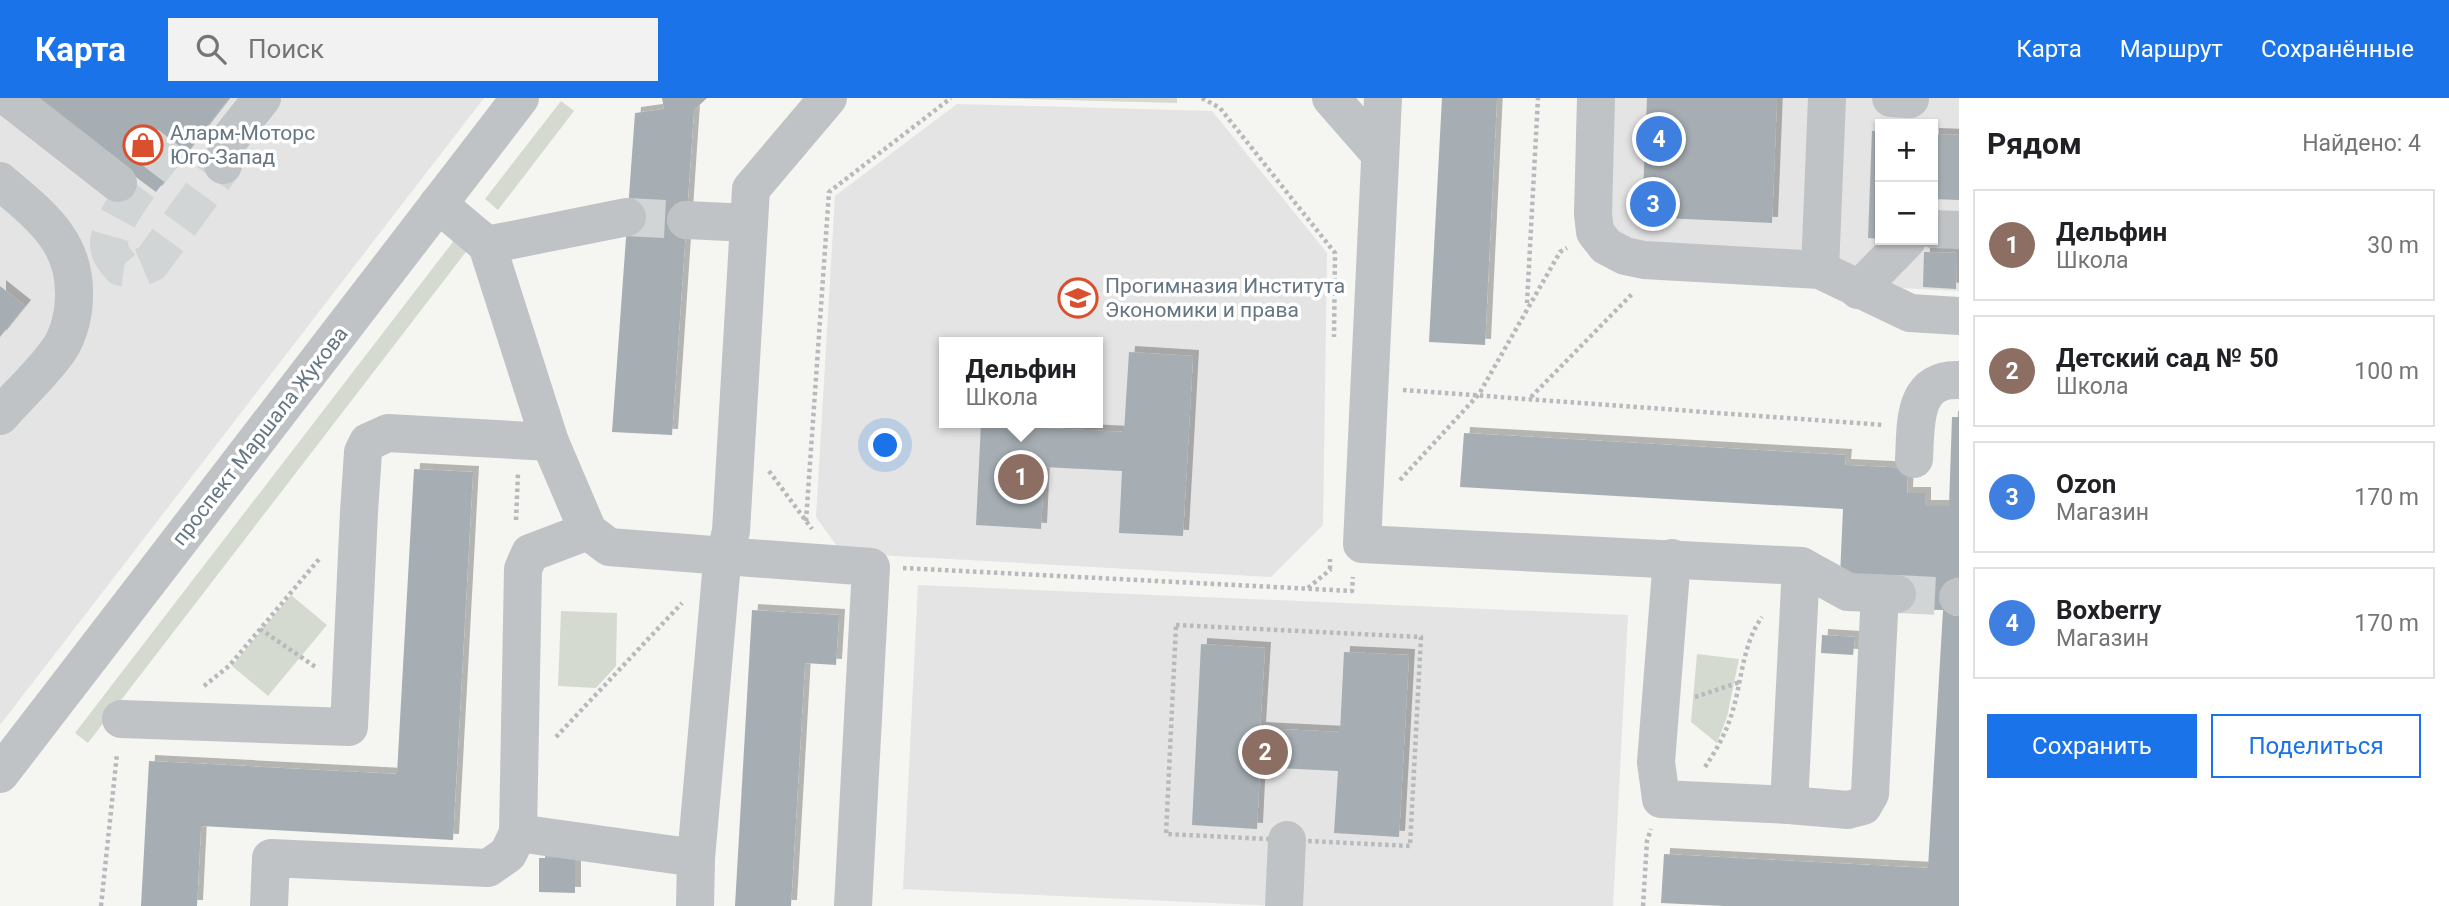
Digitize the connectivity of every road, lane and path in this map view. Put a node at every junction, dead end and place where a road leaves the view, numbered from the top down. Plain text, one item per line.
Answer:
1 (9, 98) edge
2 (262, 98) edge
3 (520, 98) edge
4 (828, 98) edge
5 (951, 98) edge
6 (1202, 98) edge
7 (1331, 98) edge
8 (1383, 98) edge
9 (1538, 98) edge
10 (1596, 98) edge
11 (1827, 98) edge
12 (1891, 98) edge
13 (1910, 99) edge
14 (1380, 154) junction
15 (223, 165) tunnel mouth
16 (0, 181) edge
17 (117, 183) dead end
18 (438, 204) junction
19 (627, 217) tunnel mouth
20 (686, 220) tunnel mouth
21 (749, 223) junction
22 (1938, 229) edge
23 (1959, 230) edge
24 (1595, 232) junction
25 (487, 245) junction
26 (1902, 245) edge
27 (1644, 260) junction
28 (1820, 270) junction
29 (1858, 290) junction
30 (1526, 307) junction
31 (1959, 316) edge
32 (1333, 349) dead end
33 (1959, 380) edge
34 (1368, 388) junction
35 (1479, 394) junction
36 (1531, 398) junction
37 (0, 416) edge
38 (737, 429) junction
39 (535, 441) junction
40 (1915, 443) joint
41 (1398, 482) dead end
42 (806, 521) junction
43 (588, 531) junction
44 (1346, 550) junction
45 (530, 553) junction
46 (323, 555) dead end
47 (725, 556) junction
48 (1672, 558) junction
49 (855, 566) junction
50 (1801, 566) junction
51 (1330, 569) dead end
52 (688, 596) dead end
53 (1768, 609) dead end
54 (260, 629) junction
55 (351, 672) junction
56 (1740, 682) junction
57 (1661, 708) junction
58 (121, 719) joint
59 (163, 720) junction
60 (0, 774) edge
61 (519, 776) junction
62 (1672, 800) junction
63 (1789, 805) junction
64 (518, 833) junction
65 (1287, 840) junction
66 (696, 858) junction
67 (101, 906) edge
68 (269, 906) edge
69 (695, 906) edge
70 (853, 906) edge
71 (1284, 906) edge
72 (1643, 906) edge

1 - 17 street
2 - 15 street
3 - 18 street, проспект Маршала Жукова
4 - 21 street
5 - 42 path
6 - 32 path
7 - 14 street
8 - 14 street
9 - 30 path
10 - 24 street
11 - 28 street
12 - 13 street
14 - 34 street
16 - 37 street
18 - 25 street
18 - 60 street, проспект Маршала Жукова
19 - 25 street
20 - 21 street
21 - 38 street
22 - 23 street
24 - 27 street
24 - 30 path
25 - 39 street
26 - 29 street
27 - 28 street
27 - 36 path
28 - 29 street
29 - 31 street
30 - 35 path
33 - 40 street
34 - 35 path
34 - 44 street
35 - 36 path
35 - 41 path
36 - 40 path
38 - 42 path
38 - 47 street
39 - 43 street
39 - 45 path
39 - 55 street
42 - 49 path
43 - 45 street
43 - 47 street
44 - 48 street
44 - 49 path
44 - 51 path
45 - 61 street
46 - 54 path
47 - 49 street
47 - 66 street
48 - 50 street
48 - 57 street
49 - 70 street
50 - 63 street
50 - 63 street
52 - 61 path
53 - 56 path
54 - 55 path
54 - 59 path
55 - 59 street
56 - 57 path
56 - 62 path
57 - 62 street
58 - 59 street
58 - 67 path
61 - 64 street
62 - 63 street
62 - 72 path
64 - 66 street
64 - 68 street
65 - 65 path
65 - 71 street
66 - 69 street

